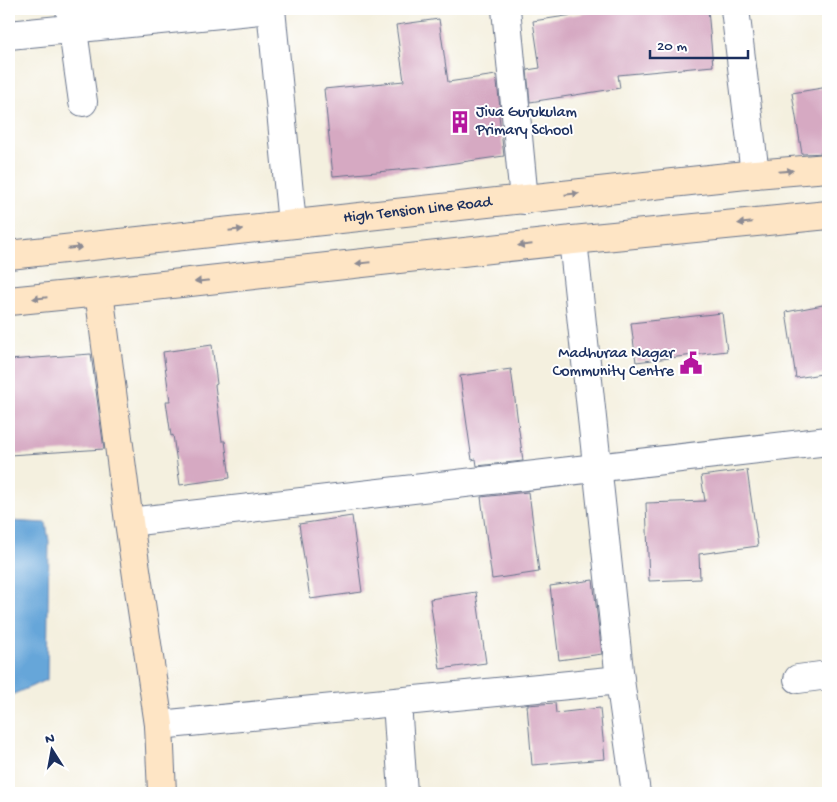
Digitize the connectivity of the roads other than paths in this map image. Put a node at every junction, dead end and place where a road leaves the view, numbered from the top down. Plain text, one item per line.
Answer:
1 (271, 9) edge
2 (506, 9) edge
3 (735, 9) edge
4 (71, 19) edge
5 (9, 35) edge
6 (83, 102) dead end
7 (828, 168) edge
8 (755, 174) junction
9 (524, 200) junction
10 (828, 215) edge
11 (292, 224) junction
12 (573, 240) junction
13 (9, 255) edge
14 (99, 292) junction
15 (9, 301) edge
16 (828, 441) edge
17 (598, 468) junction
18 (129, 522) junction
19 (828, 675) edge
20 (798, 679) dead end
21 (620, 680) junction
22 (397, 702) junction
23 (159, 725) junction
24 (162, 793) edge
25 (403, 793) edge
26 (636, 793) edge

1 - 4 street
1 - 11 street
2 - 9 street
3 - 8 street
4 - 5 street
4 - 6 street
8 -> 7 main road, High Tension Line Road
9 -> 8 main road, High Tension Line Road
9 - 11 main road, High Tension Line Road
10 -> 12 main road
13 -> 11 main road, High Tension Line Road
12 -> 14 main road
12 - 17 street
14 -> 15 main road
14 - 18 main road
16 - 17 street
17 - 18 street
17 - 21 street
18 - 23 main road
19 - 20 street
21 - 22 street
21 - 26 street
22 - 23 street
22 - 25 street
23 - 24 main road

